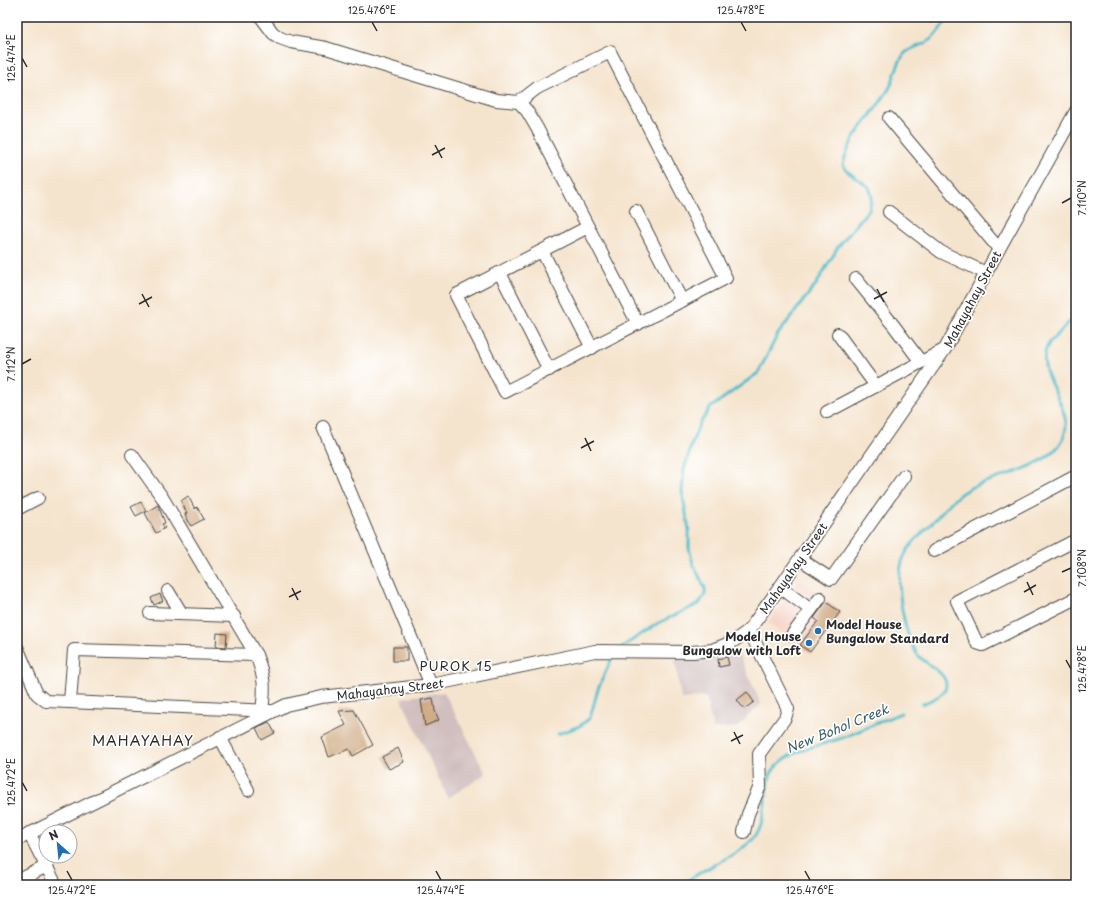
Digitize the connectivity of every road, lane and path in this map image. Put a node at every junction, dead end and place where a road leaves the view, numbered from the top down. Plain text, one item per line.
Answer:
1 (261, 17) edge
2 (518, 102) junction
3 (1076, 111) edge
4 (889, 118) dead end
5 (636, 211) dead end
6 (889, 212) dead end
7 (588, 227) junction
8 (999, 249) junction
9 (542, 251) junction
10 (500, 273) junction
11 (986, 273) junction
12 (856, 279) dead end
13 (682, 301) junction
14 (638, 324) junction
15 (838, 334) dead end
16 (592, 348) junction
17 (945, 349) junction
18 (921, 362) junction
19 (549, 370) junction
20 (876, 386) junction
21 (827, 412) dead end
22 (323, 427) dead end
23 (132, 455) dead end
24 (904, 476) dead end
25 (1076, 476) edge
26 (38, 498) dead end
27 (17, 509) edge
28 (1076, 540) edge
29 (934, 551) dead end
30 (800, 559) junction
31 (780, 587) junction
32 (168, 591) dead end
33 (820, 598) dead end
34 (1076, 598) edge
35 (811, 610) junction
36 (150, 613) dead end
37 (182, 614) junction
38 (234, 616) junction
39 (750, 630) junction
40 (792, 635) dead end
41 (17, 647) edge
42 (256, 655) junction
43 (431, 685) junction
44 (70, 702) junction
45 (266, 711) junction
46 (220, 738) junction
47 (248, 790) dead end
48 (744, 832) dead end
49 (30, 833) junction
50 (17, 840) edge
51 (47, 866) junction
52 (17, 881) edge
53 (56, 885) edge

1 - 2 street
2 - 7 street
2 - 13 street
3 - 8 street, Mahayahay Street
4 - 8 street
5 - 13 street
6 - 11 street
7 - 9 street
7 - 14 street
8 - 11 street, Mahayahay Street
9 - 10 street
9 - 16 street
10 - 19 street
10 - 19 street
11 - 17 street, Mahayahay Street
12 - 18 street
13 - 14 street
14 - 16 street
15 - 20 street
16 - 19 street
17 - 18 street
17 - 30 street, Mahayahay Street
18 - 20 street
20 - 21 street
22 - 43 street
23 - 38 street
24 - 30 street
25 - 29 street
26 - 27 street
28 - 34 street
30 - 31 street, Mahayahay Street
31 - 35 street
31 - 39 street, Mahayahay Street
32 - 37 street
33 - 35 street
35 - 40 street
36 - 37 street
37 - 38 street
38 - 42 street
39 - 43 street, Mahayahay Street
39 - 48 street
41 - 44 street
42 - 44 street
42 - 45 street
43 - 45 street, Mahayahay Street
44 - 45 street
45 - 46 street, Mahayahay Street
46 - 47 street
46 - 49 street, Mahayahay Street
49 - 50 street, Mahayahay Street
49 - 51 street
51 - 52 street
51 - 53 street

